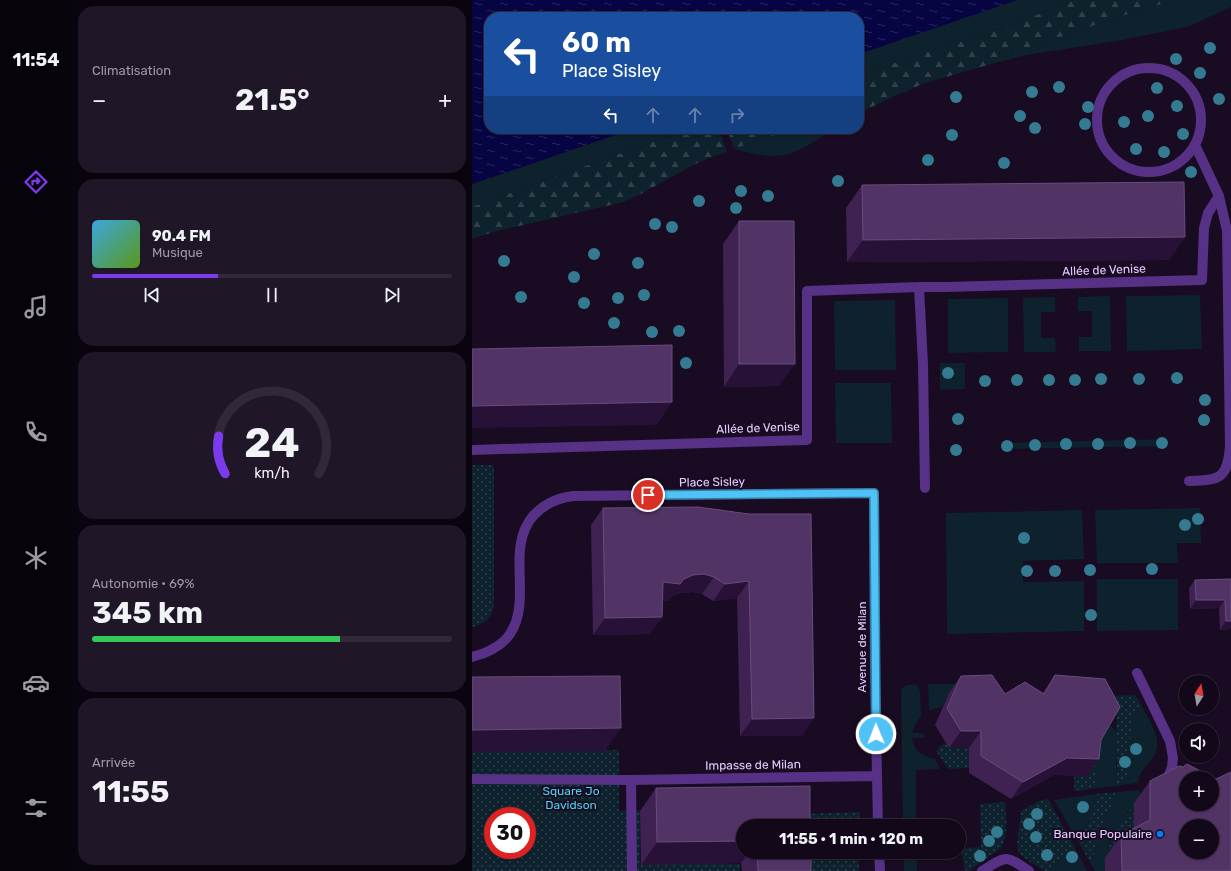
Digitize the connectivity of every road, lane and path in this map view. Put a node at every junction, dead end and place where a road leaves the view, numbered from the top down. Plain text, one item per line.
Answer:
1 (1195, 145) junction
2 (1219, 196) junction
3 (919, 287) junction
4 (472, 450) edge
5 (1190, 481) dead end
6 (925, 488) dead end
7 (874, 493) joint
8 (472, 657) edge
9 (1137, 673) dead end
10 (876, 776) junction
11 (472, 779) edge
12 (631, 780) junction
13 (1166, 783) edge
14 (878, 819) edge
15 (879, 859) edge
16 (632, 871) edge
17 (880, 871) edge
18 (982, 871) edge
19 (1029, 871) edge

1 - 1 street
1 - 2 street
2 - 3 street, Allée de Venise
2 - 5 street
3 - 4 street, Allée de Venise
3 - 6 street
7 - 8 street, Place Sisley
7 - 10 street, Avenue de Milan
9 - 13 street
10 - 12 street, Impasse de Milan
10 - 14 street, Avenue de Milan
11 - 12 street, Impasse de Milan
12 - 16 street
15 - 17 street
18 - 19 street

